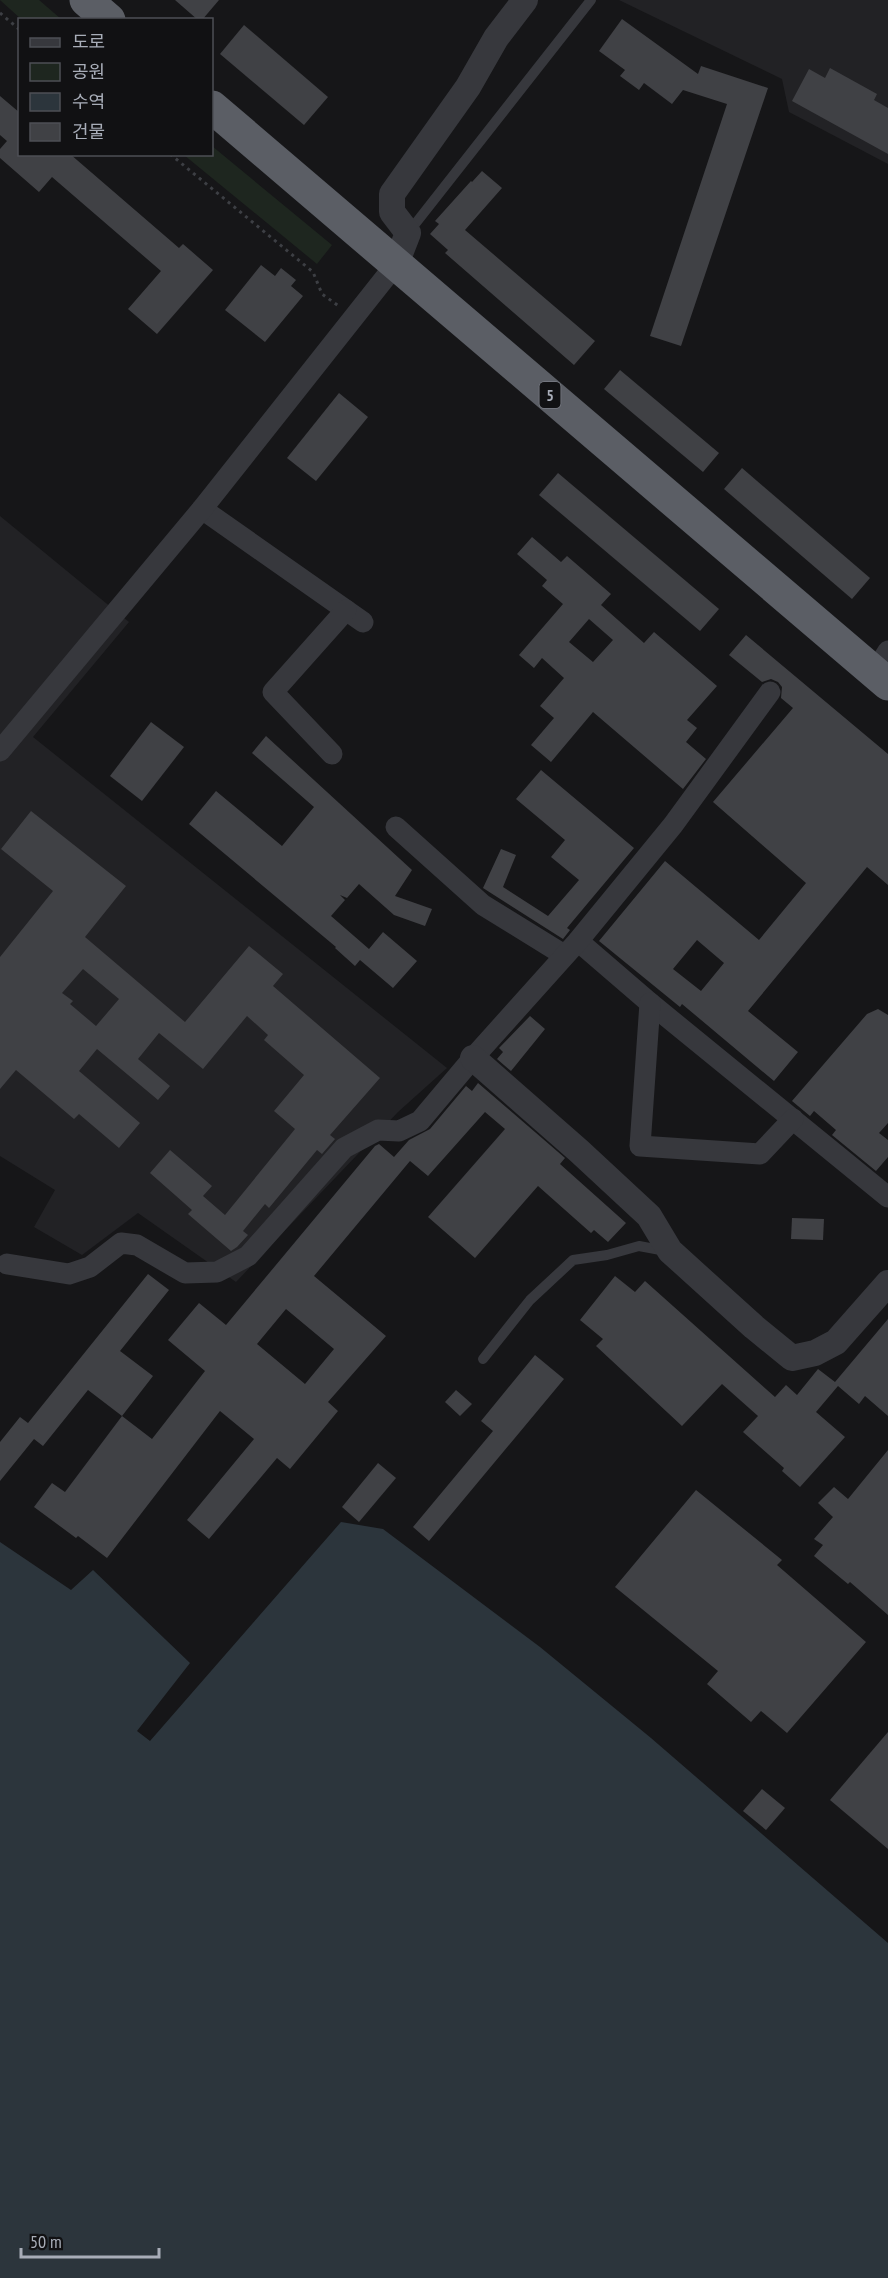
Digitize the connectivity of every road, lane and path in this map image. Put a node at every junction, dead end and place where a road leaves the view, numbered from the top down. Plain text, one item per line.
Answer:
1 (86, 0) edge
2 (525, 0) edge
3 (591, 0) edge
4 (0, 13) edge
5 (107, 18) edge
6 (18, 28) edge
7 (213, 108) edge
8 (172, 156) edge
9 (408, 233) junction
10 (396, 264) junction
11 (354, 316) junction
12 (202, 509) junction
13 (884, 669) edge
14 (770, 692) dead end
15 (0, 752) edge
16 (332, 754) dead end
17 (396, 827) dead end
18 (571, 948) junction
19 (650, 1003) junction
20 (472, 1058) junction
21 (793, 1119) junction
22 (888, 1197) edge
23 (670, 1251) junction
24 (7, 1264) dead end
25 (888, 1283) edge
26 (483, 1359) dead end

1 - 5 highway
2 - 9 street
3 - 9 lane
4 - 6 path
7 - 10 highway, 5
8 - 11 path
9 - 10 street
10 - 11 street
10 - 13 highway, 5
11 - 12 street
12 - 15 street
12 - 16 street
14 - 18 street
17 - 18 street
18 - 19 street
18 - 20 street
19 - 21 street
19 - 21 street
20 - 23 street
20 - 24 street
21 - 22 street
23 - 25 street
23 - 26 lane

